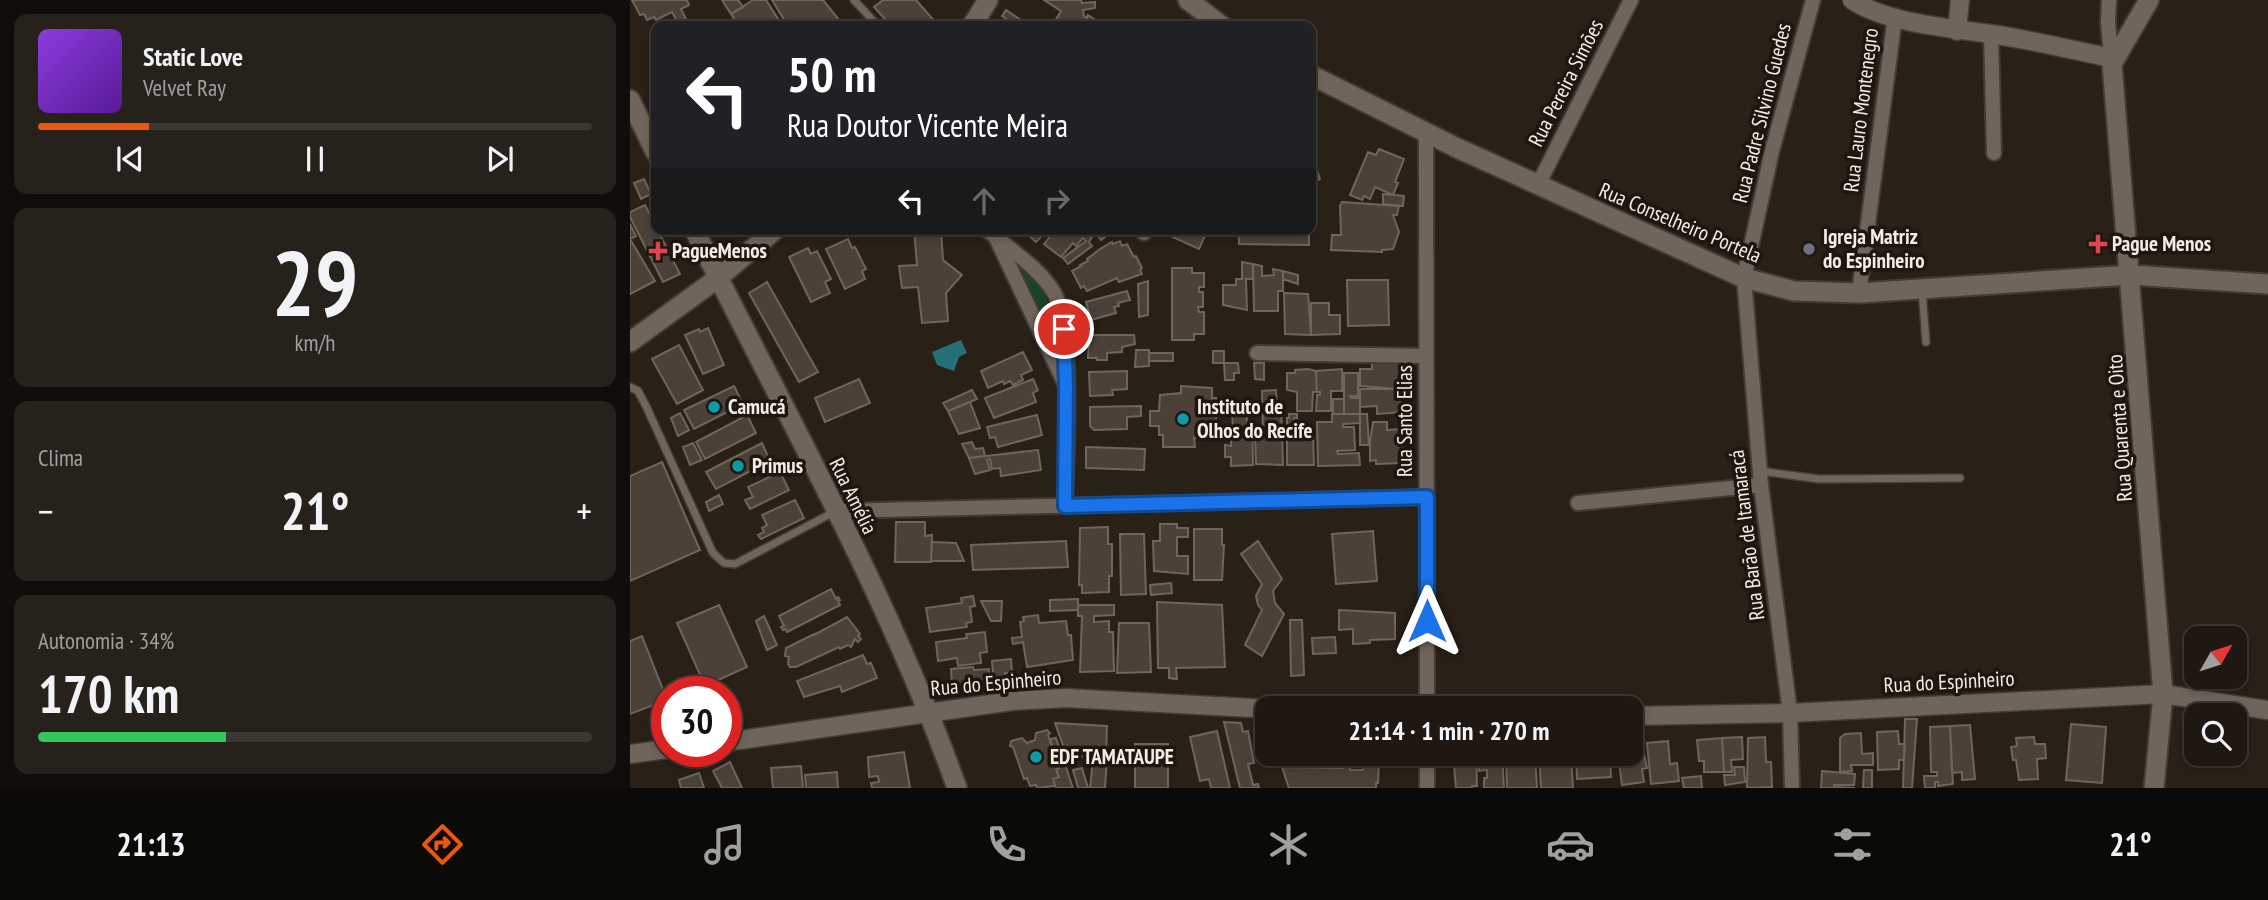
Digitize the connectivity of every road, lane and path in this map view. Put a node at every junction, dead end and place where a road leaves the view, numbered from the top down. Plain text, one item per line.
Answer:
1 (854, 0) edge
2 (988, 0) edge
3 (1188, 0) edge
4 (1631, 0) edge
5 (1813, 0) edge
6 (1852, 0) edge
7 (1960, 0) edge
8 (2109, 0) edge
9 (2149, 0) edge
10 (1895, 16) junction
11 (873, 21) edge
12 (975, 21) edge
13 (1215, 21) edge
14 (1957, 31) junction
15 (1992, 34) junction
16 (2112, 61) junction
17 (1316, 78) edge
18 (632, 108) edge
19 (1426, 133) junction
20 (651, 144) edge
21 (1994, 153) dead end
22 (1538, 185) junction
23 (697, 235) edge
24 (769, 235) edge
25 (992, 235) edge
26 (993, 235) edge
27 (2131, 275) junction
28 (718, 278) junction
29 (1744, 278) junction
30 (2268, 284) edge
31 (1922, 289) junction
32 (1859, 293) junction
33 (630, 342) edge
34 (1926, 342) dead end
35 (1257, 353) dead end
36 (1426, 356) junction
37 (1066, 386) junction
38 (630, 387) edge
39 (1761, 478) junction
40 (1960, 478) dead end
41 (1427, 497) junction
42 (1578, 503) dead end
43 (1065, 506) junction
44 (836, 512) junction
45 (2163, 694) junction
46 (1427, 696) edge
47 (1255, 708) edge
48 (2268, 710) edge
49 (929, 712) junction
50 (1790, 713) junction
51 (1643, 716) edge
52 (742, 740) edge
53 (651, 752) edge
54 (630, 754) edge
55 (1427, 766) edge
56 (957, 788) edge
57 (1427, 788) edge
58 (1791, 788) edge
59 (2154, 788) edge

1 - 11 lane
2 - 12 main road
3 - 13 main road
4 - 22 street, Rua Pereira Simões
5 - 29 street, Rua Padre Silvino Guedes
6 - 10 street
7 - 14 street
8 - 16 street, Rua Quarenta e Oito
9 - 16 main road
10 - 14 street
10 - 32 street, Rua Lauro Montenegro
14 - 15 street
15 - 16 street
15 - 21 street
16 - 27 main road, Rua Quarenta e Oito
17 - 19 main road, Rua Conselheiro Portela
18 - 20 main road
19 - 22 main road, Rua Conselheiro Portela
19 - 36 street, Rua Santo Elias
22 - 29 main road, Rua Conselheiro Portela
23 - 28 main road, Rua Amélia
24 - 28 main road
25 - 37 street
26 - 37 street
27 - 30 main road, Rua Conselheiro Portela
27 - 31 main road, Rua Conselheiro Portela
27 - 45 main road, Rua Quarenta e Oito
28 - 33 main road
28 - 44 main road, Rua Amélia
29 - 32 main road, Rua Conselheiro Portela
29 - 39 street, Rua Barão de Itamaracá
31 - 32 main road, Rua Conselheiro Portela
31 - 34 lane
35 - 36 street
36 - 41 street, Rua Santo Elias
37 - 43 street
38 - 44 lane
39 - 40 lane
39 - 42 street
39 - 50 street, Rua Barão de Itamaracá
41 - 43 street
41 - 46 street, Rua Santo Elias
43 - 44 street
44 - 49 main road, Rua Amélia
45 - 48 street, Rua do Espinheiro
45 - 50 street, Rua do Espinheiro
45 - 59 main road, Rua Quarenta e Oito
47 - 49 street, Rua do Espinheiro
49 - 52 street, Rua do Espinheiro
49 - 56 main road, Rua Amélia
50 - 51 street, Rua do Espinheiro
50 - 58 street, Rua Barão de Itamaracá
53 - 54 street
55 - 57 street

